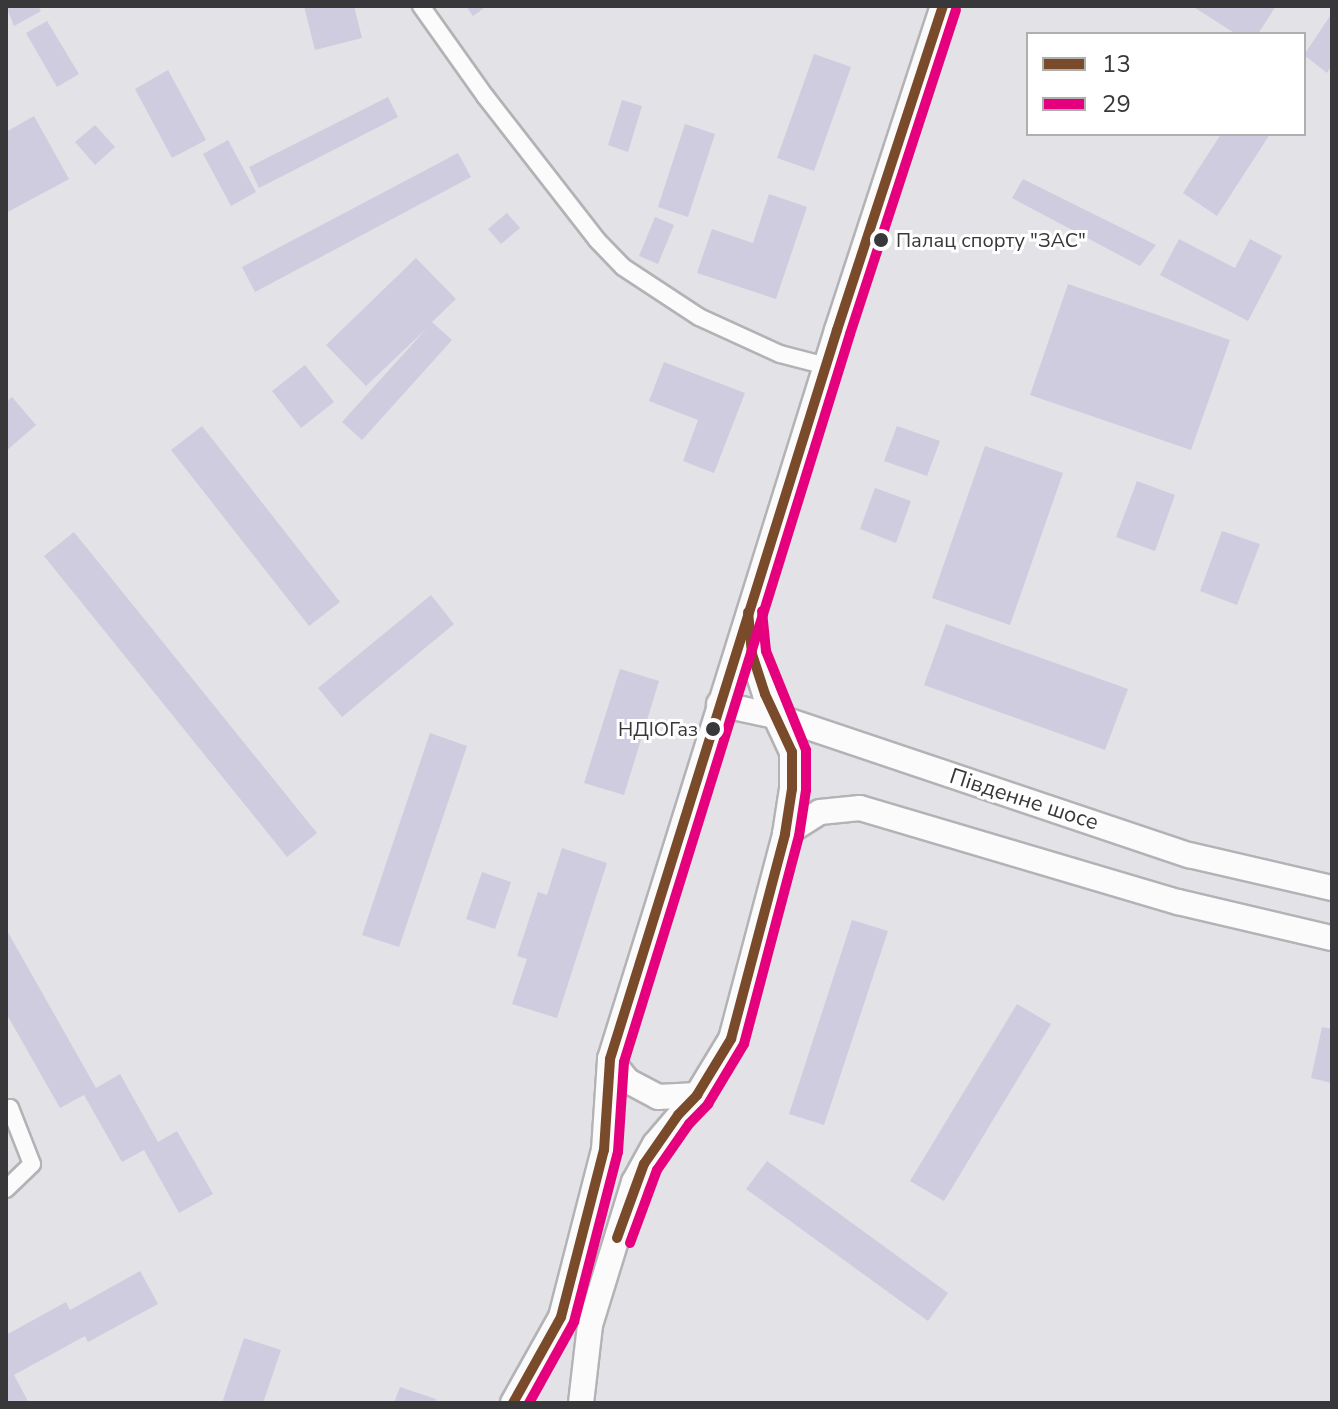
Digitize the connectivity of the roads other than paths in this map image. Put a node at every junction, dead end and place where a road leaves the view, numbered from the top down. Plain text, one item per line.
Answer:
1 (421, 6) edge
2 (943, 6) edge
3 (826, 366) junction
4 (748, 612) junction
5 (719, 704) junction
6 (775, 716) junction
7 (785, 834) junction
8 (1332, 888) edge
9 (1332, 938) edge
10 (610, 1059) junction
11 (697, 1095) junction
12 (7, 1106) edge
13 (6, 1189) edge
14 (513, 1403) edge
15 (581, 1403) edge

1 - 3 street
2 - 3 main road
3 - 4 main road
4 - 5 main road
4 - 6 main road
5 - 6 main road, Південне шосе
5 - 10 main road
6 - 7 main road
6 - 8 main road, Південне шосе
7 - 9 main road
7 - 11 main road
10 - 11 main road
10 - 14 main road
11 - 15 main road
12 - 13 street

